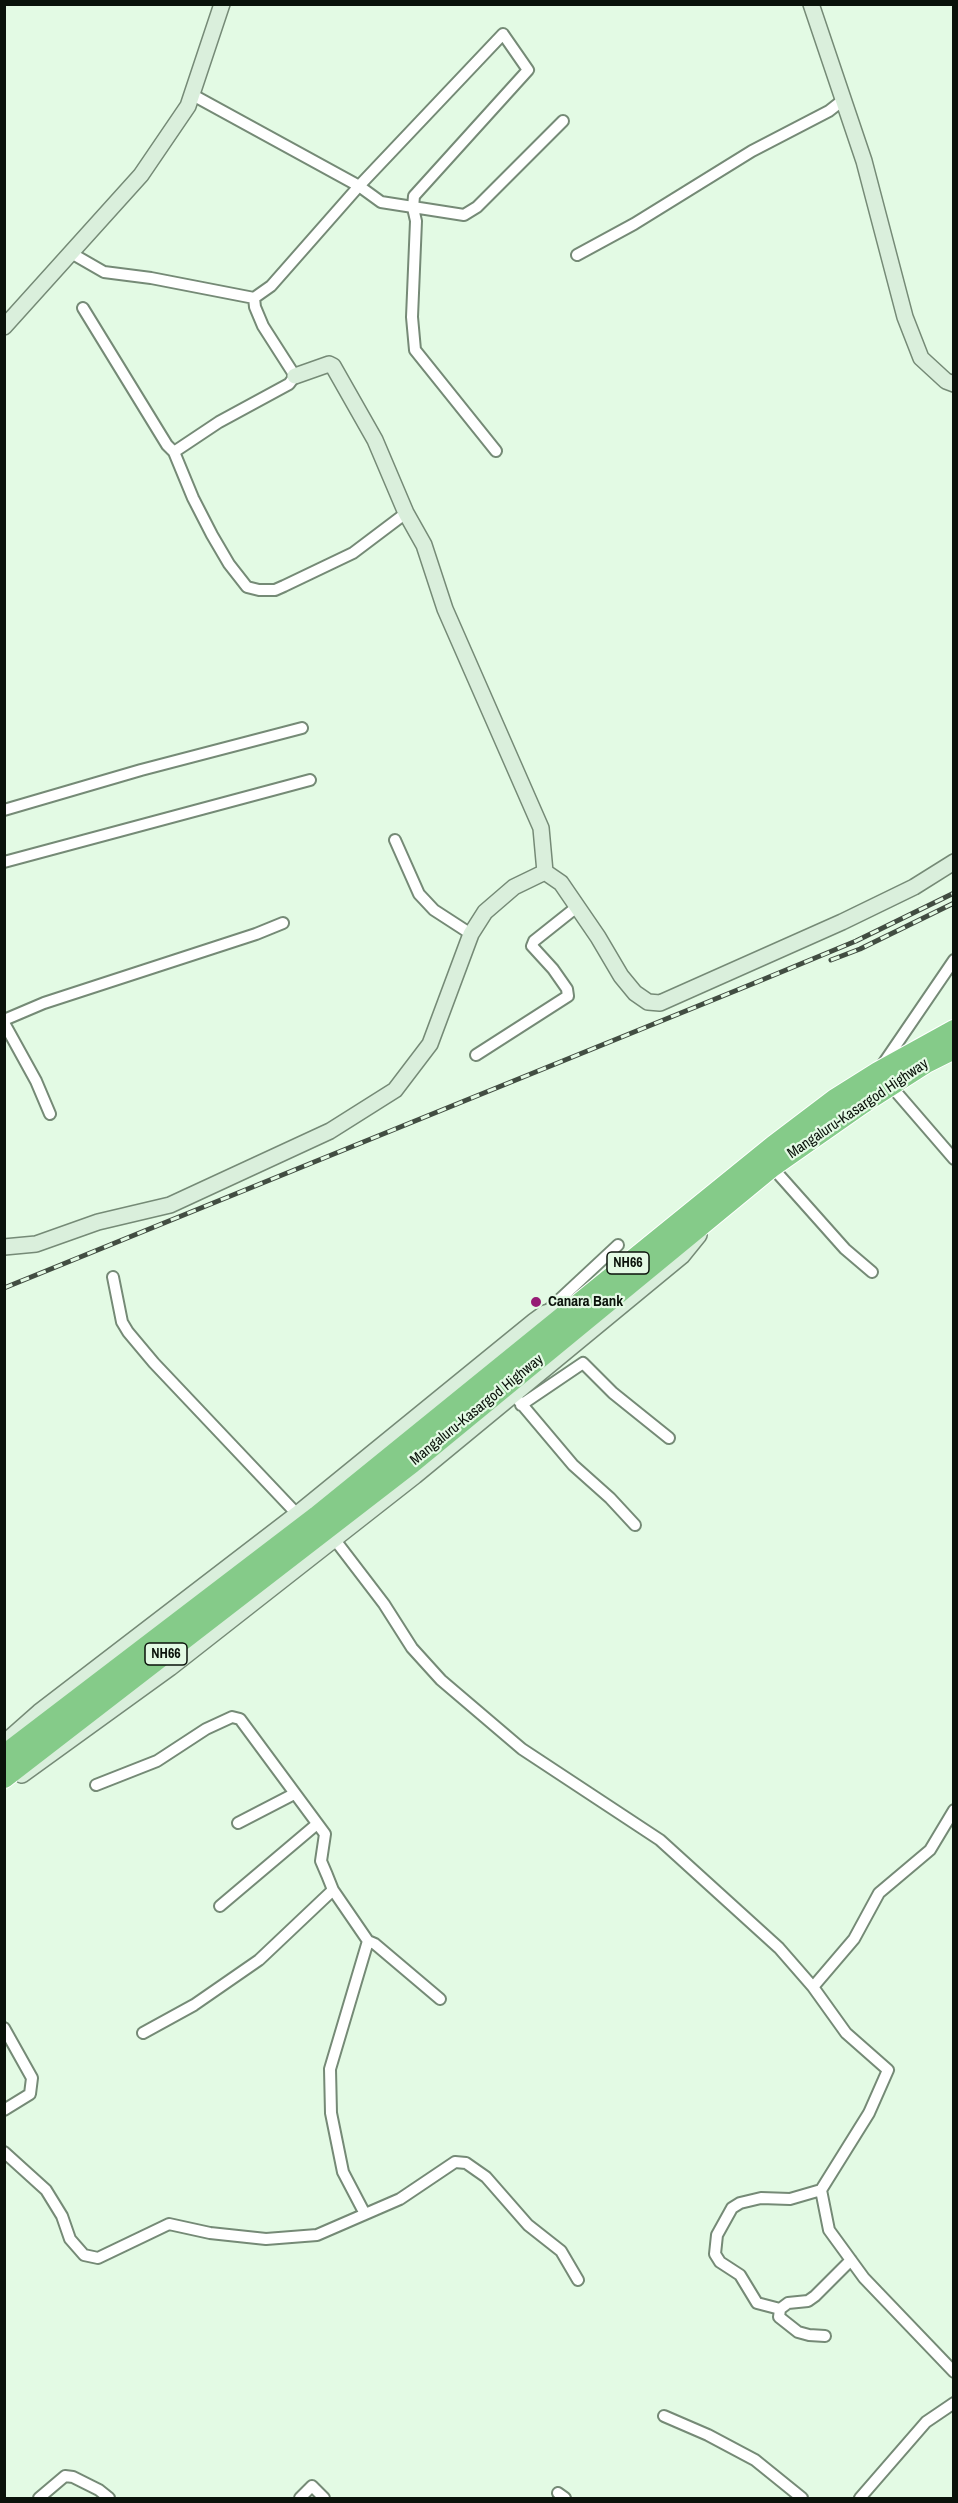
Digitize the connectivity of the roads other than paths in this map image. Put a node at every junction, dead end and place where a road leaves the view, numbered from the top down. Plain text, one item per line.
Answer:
1 (222, 4) edge
2 (812, 4) edge
3 (191, 94) junction
4 (843, 100) junction
5 (563, 121) dead end
6 (359, 186) junction
7 (413, 208) junction
8 (71, 253) junction
9 (577, 255) dead end
10 (254, 298) junction
11 (83, 308) dead end
12 (4, 327) edge
13 (294, 376) junction
14 (954, 384) edge
15 (496, 451) dead end
16 (174, 452) junction
17 (406, 513) junction
18 (302, 728) dead end
19 (310, 780) dead end
20 (4, 810) edge
21 (395, 840) dead end
22 (4, 862) edge
23 (954, 862) edge
24 (545, 872) junction
25 (578, 906) junction
26 (283, 923) dead end
27 (471, 933) junction
28 (954, 960) edge
29 (4, 1022) edge
30 (954, 1030) edge
31 (954, 1049) edge
32 (476, 1055) dead end
33 (884, 1079) junction
34 (50, 1114) dead end
35 (954, 1159) edge
36 (772, 1167) junction
37 (716, 1214) junction
38 (618, 1245) dead end
39 (4, 1247) edge
40 (872, 1272) dead end
41 (113, 1277) dead end
42 (571, 1310) junction
43 (545, 1313) junction
44 (518, 1399) junction
45 (669, 1438) dead end
46 (316, 1521) junction
47 (635, 1525) dead end
48 (4, 1743) edge
49 (4, 1755) edge
50 (4, 1778) edge
51 (4, 1783) edge
52 (96, 1785) dead end
53 (294, 1794) junction
54 (954, 1810) edge
55 (238, 1823) dead end
56 (317, 1824) junction
57 (333, 1890) junction
58 (220, 1906) dead end
59 (368, 1941) junction
60 (813, 1987) junction
61 (440, 1999) dead end
62 (4, 2028) edge
63 (143, 2033) dead end
64 (4, 2110) edge
65 (4, 2152) edge
66 (821, 2190) junction
67 (365, 2214) junction
68 (851, 2260) junction
69 (578, 2280) dead end
70 (780, 2309) junction
71 (825, 2336) dead end
72 (954, 2372) edge
73 (954, 2403) edge
74 (664, 2416) dead end
75 (39, 2499) edge
76 (110, 2499) edge
77 (300, 2499) edge
78 (324, 2499) edge
79 (802, 2499) edge
80 (860, 2499) edge

1 - 3 street
2 - 4 street
3 - 6 street
3 - 8 street
4 - 9 street
4 - 14 street
5 - 7 street
6 - 7 street
6 - 7 street
6 - 10 street
7 - 15 street
8 - 10 street
8 - 12 street
10 - 13 street
11 - 16 street
13 - 16 street
13 - 17 street
16 - 17 street
17 - 24 street
18 - 20 street
19 - 22 street
21 - 27 street
23 - 25 street
24 - 25 street
24 - 27 street
25 - 32 street
26 - 29 street
27 - 39 street
28 - 33 street
29 - 34 street
30 - 33 highway, Mangaluru-Kasargod Highway / NH66
31 - 33 highway, Mangaluru-Kasargod Highway / NH66
33 - 35 street
33 - 36 highway, Mangaluru-Kasargod Highway / NH66
33 - 42 highway, Mangaluru-Kasargod Highway / NH66
36 - 37 highway, Mangaluru-Kasargod Highway / NH66
36 - 40 street
37 - 44 street
37 - 46 highway, Mangaluru-Kasargod Highway / NH66
38 - 43 street
41 - 46 street
42 - 43 street
42 - 46 highway, Mangaluru-Kasargod Highway / NH66
43 - 46 street
44 - 45 street
44 - 46 street
44 - 47 street
46 - 48 street
46 - 49 highway, Mangaluru-Kasargod Highway / NH66
46 - 50 highway, Mangaluru-Kasargod Highway / NH66
46 - 51 street
46 - 60 street
52 - 53 street
53 - 55 street
53 - 56 street
54 - 60 street
56 - 57 street
56 - 58 street
57 - 59 street
57 - 63 street
59 - 61 street
59 - 67 street
60 - 66 street
62 - 64 street
65 - 67 street
66 - 68 street
66 - 70 street
67 - 69 street
68 - 70 street
68 - 72 street
70 - 71 street
73 - 80 street
74 - 79 street
75 - 76 street
77 - 78 street

